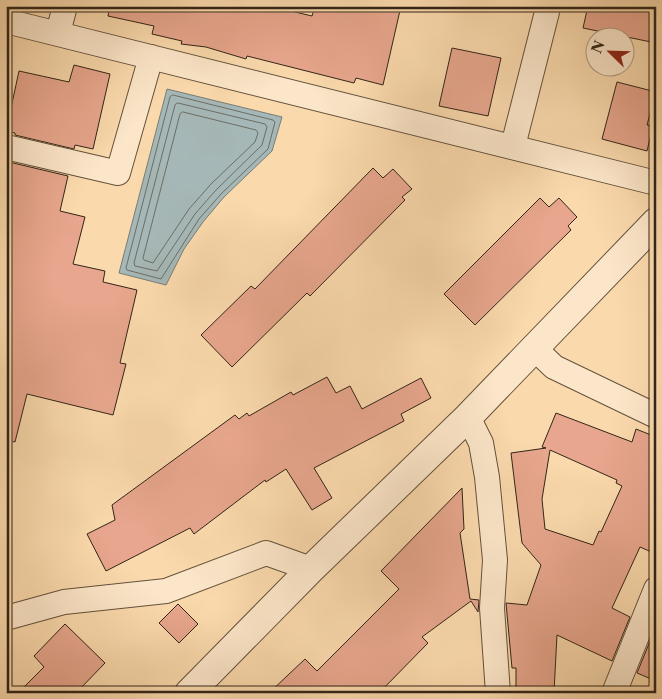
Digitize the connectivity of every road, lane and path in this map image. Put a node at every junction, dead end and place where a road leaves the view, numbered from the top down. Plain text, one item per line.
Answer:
1 (65, 6) edge
2 (546, 6) edge
3 (6, 21) edge
4 (58, 34) junction
5 (151, 57) junction
6 (513, 146) junction
7 (6, 147) edge
8 (656, 183) edge
9 (656, 222) edge
10 (533, 348) junction
11 (656, 416) edge
12 (468, 417) junction
13 (311, 569) junction
14 (656, 589) edge
15 (6, 618) edge
16 (189, 693) edge
17 (498, 693) edge
18 (614, 693) edge

1 - 4 street
2 - 6 street
3 - 4 street
4 - 5 street
5 - 6 street
5 - 7 street
6 - 8 street
9 - 10 street
10 - 11 street
10 - 12 street
12 - 13 street
12 - 17 street
13 - 15 street
13 - 16 street
14 - 18 street

